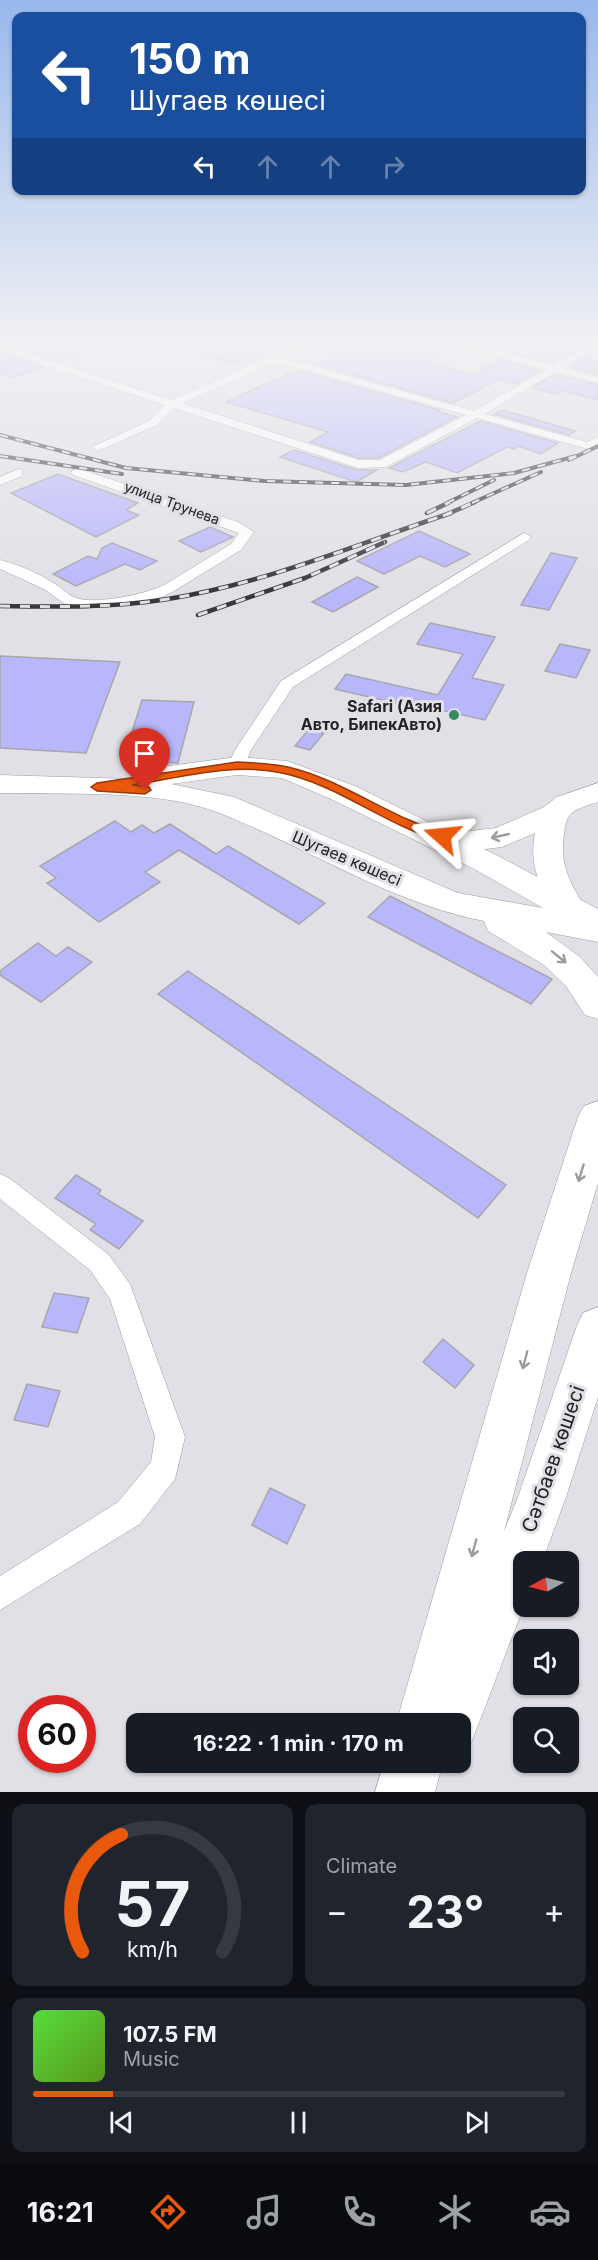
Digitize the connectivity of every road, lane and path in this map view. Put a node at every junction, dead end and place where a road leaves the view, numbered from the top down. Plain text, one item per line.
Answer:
1 (152, 424) edge
2 (233, 424) edge
3 (459, 424) edge
4 (511, 424) edge
5 (593, 443) edge
6 (98, 448) dead end
7 (77, 472) dead end
8 (18, 473) dead end
9 (0, 481) edge
10 (524, 537) dead end
11 (0, 564) edge
12 (237, 766) junction
13 (0, 784) edge
14 (97, 787) junction
15 (598, 792) edge
16 (224, 804) junction
17 (554, 813) junction
18 (422, 831) junction
19 (487, 863) junction
20 (451, 903) junction
21 (585, 917) edge
22 (598, 930) edge
23 (598, 1005) edge
24 (598, 1117) edge
25 (0, 1185) edge
26 (598, 1328) edge
27 (0, 1594) edge
28 (428, 1713) edge
29 (456, 1713) edge
30 (411, 1773) edge
31 (432, 1773) edge
32 (405, 1792) edge
33 (424, 1792) edge

1 - 6 street
2 - 3 street
4 - 5 street
7 - 11 street, улица Трунева
8 - 9 street
10 - 12 street
12 - 14 highway, Шугаев көшесі
12 - 16 highway
12 - 18 highway, Шугаев көшесі
13 - 14 highway, Шугаев көшесі
14 - 16 highway, Шугаев көшесі
15 - 17 main road
16 - 20 highway, Шугаев көшесі
17 -> 18 main road
17 - 21 main road
18 - 19 highway, Шугаев көшесі
19 - 20 highway
19 - 21 highway, Шугаев көшесі
20 - 22 highway, Шугаев көшесі
20 -> 23 highway
24 -> 28 highway
25 - 27 street
26 - 29 main road, Сәтбаев көшесі
30 - 32 highway
31 - 33 main road

